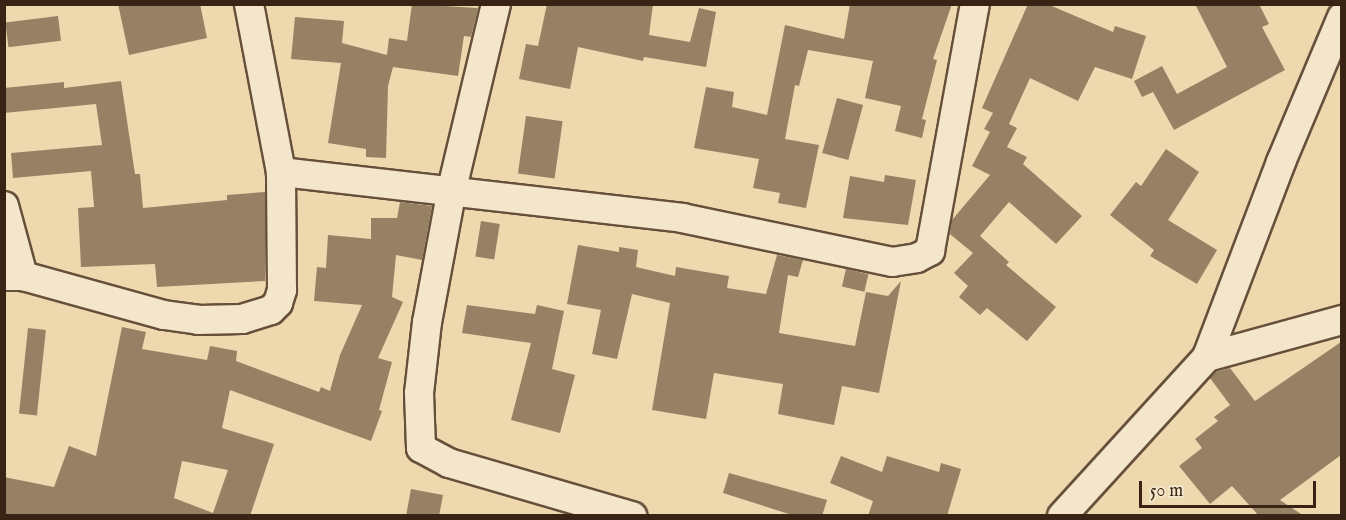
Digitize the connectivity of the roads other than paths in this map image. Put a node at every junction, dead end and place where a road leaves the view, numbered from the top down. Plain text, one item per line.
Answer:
1 (249, 4) edge
2 (496, 4) edge
3 (975, 4) edge
4 (1341, 17) edge
5 (281, 172) junction
6 (452, 189) junction
7 (4, 206) edge
8 (14, 276) edge
9 (1341, 320) edge
10 (1207, 357) junction
11 (617, 514) edge
12 (1062, 516) edge

1 - 5 street
2 - 6 street
3 - 6 street
4 - 10 street
5 - 6 street
5 - 8 street
6 - 11 street
7 - 8 street
9 - 10 street
10 - 12 street

